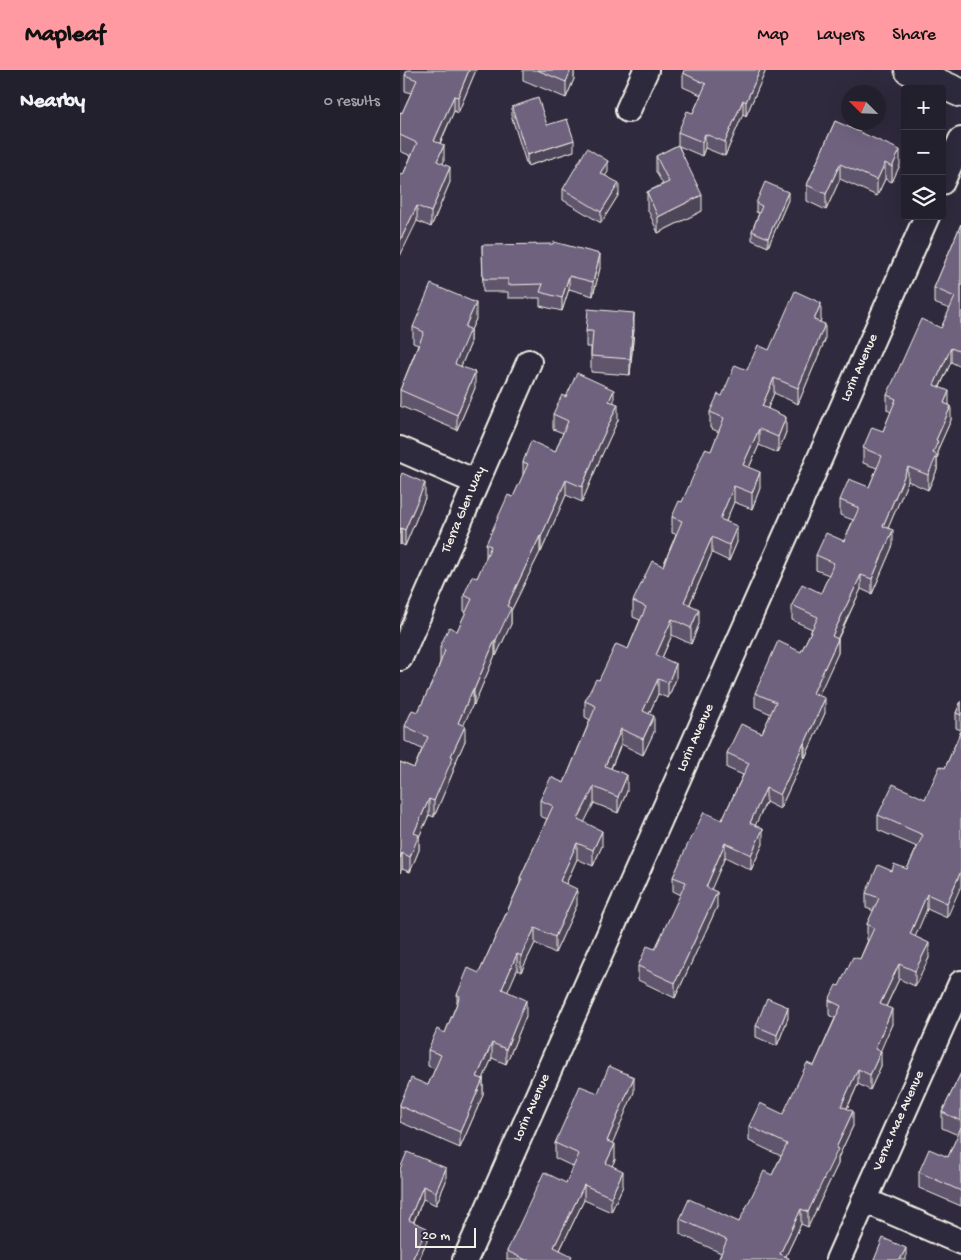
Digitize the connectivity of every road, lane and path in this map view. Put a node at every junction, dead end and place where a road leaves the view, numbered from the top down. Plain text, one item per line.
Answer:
1 (646, 70) edge
2 (909, 70) edge
3 (961, 93) edge
4 (628, 110) dead end
5 (961, 140) edge
6 (945, 175) edge
7 (925, 220) edge
8 (528, 362) dead end
9 (400, 449) edge
10 (476, 482) junction
11 (400, 658) edge
12 (961, 983) edge
13 (864, 1200) junction
14 (961, 1242) edge
15 (465, 1260) edge
16 (838, 1260) edge

1 - 4 street
2 - 3 main road
5 - 6 street
7 - 15 street, Lorin Avenue
8 - 10 street, Tierra Glen Way
9 - 10 street
10 - 11 street, Tierra Glen Way
12 - 13 street, Verna Mae Avenue
13 - 14 street
13 - 16 street, Verna Mae Avenue

